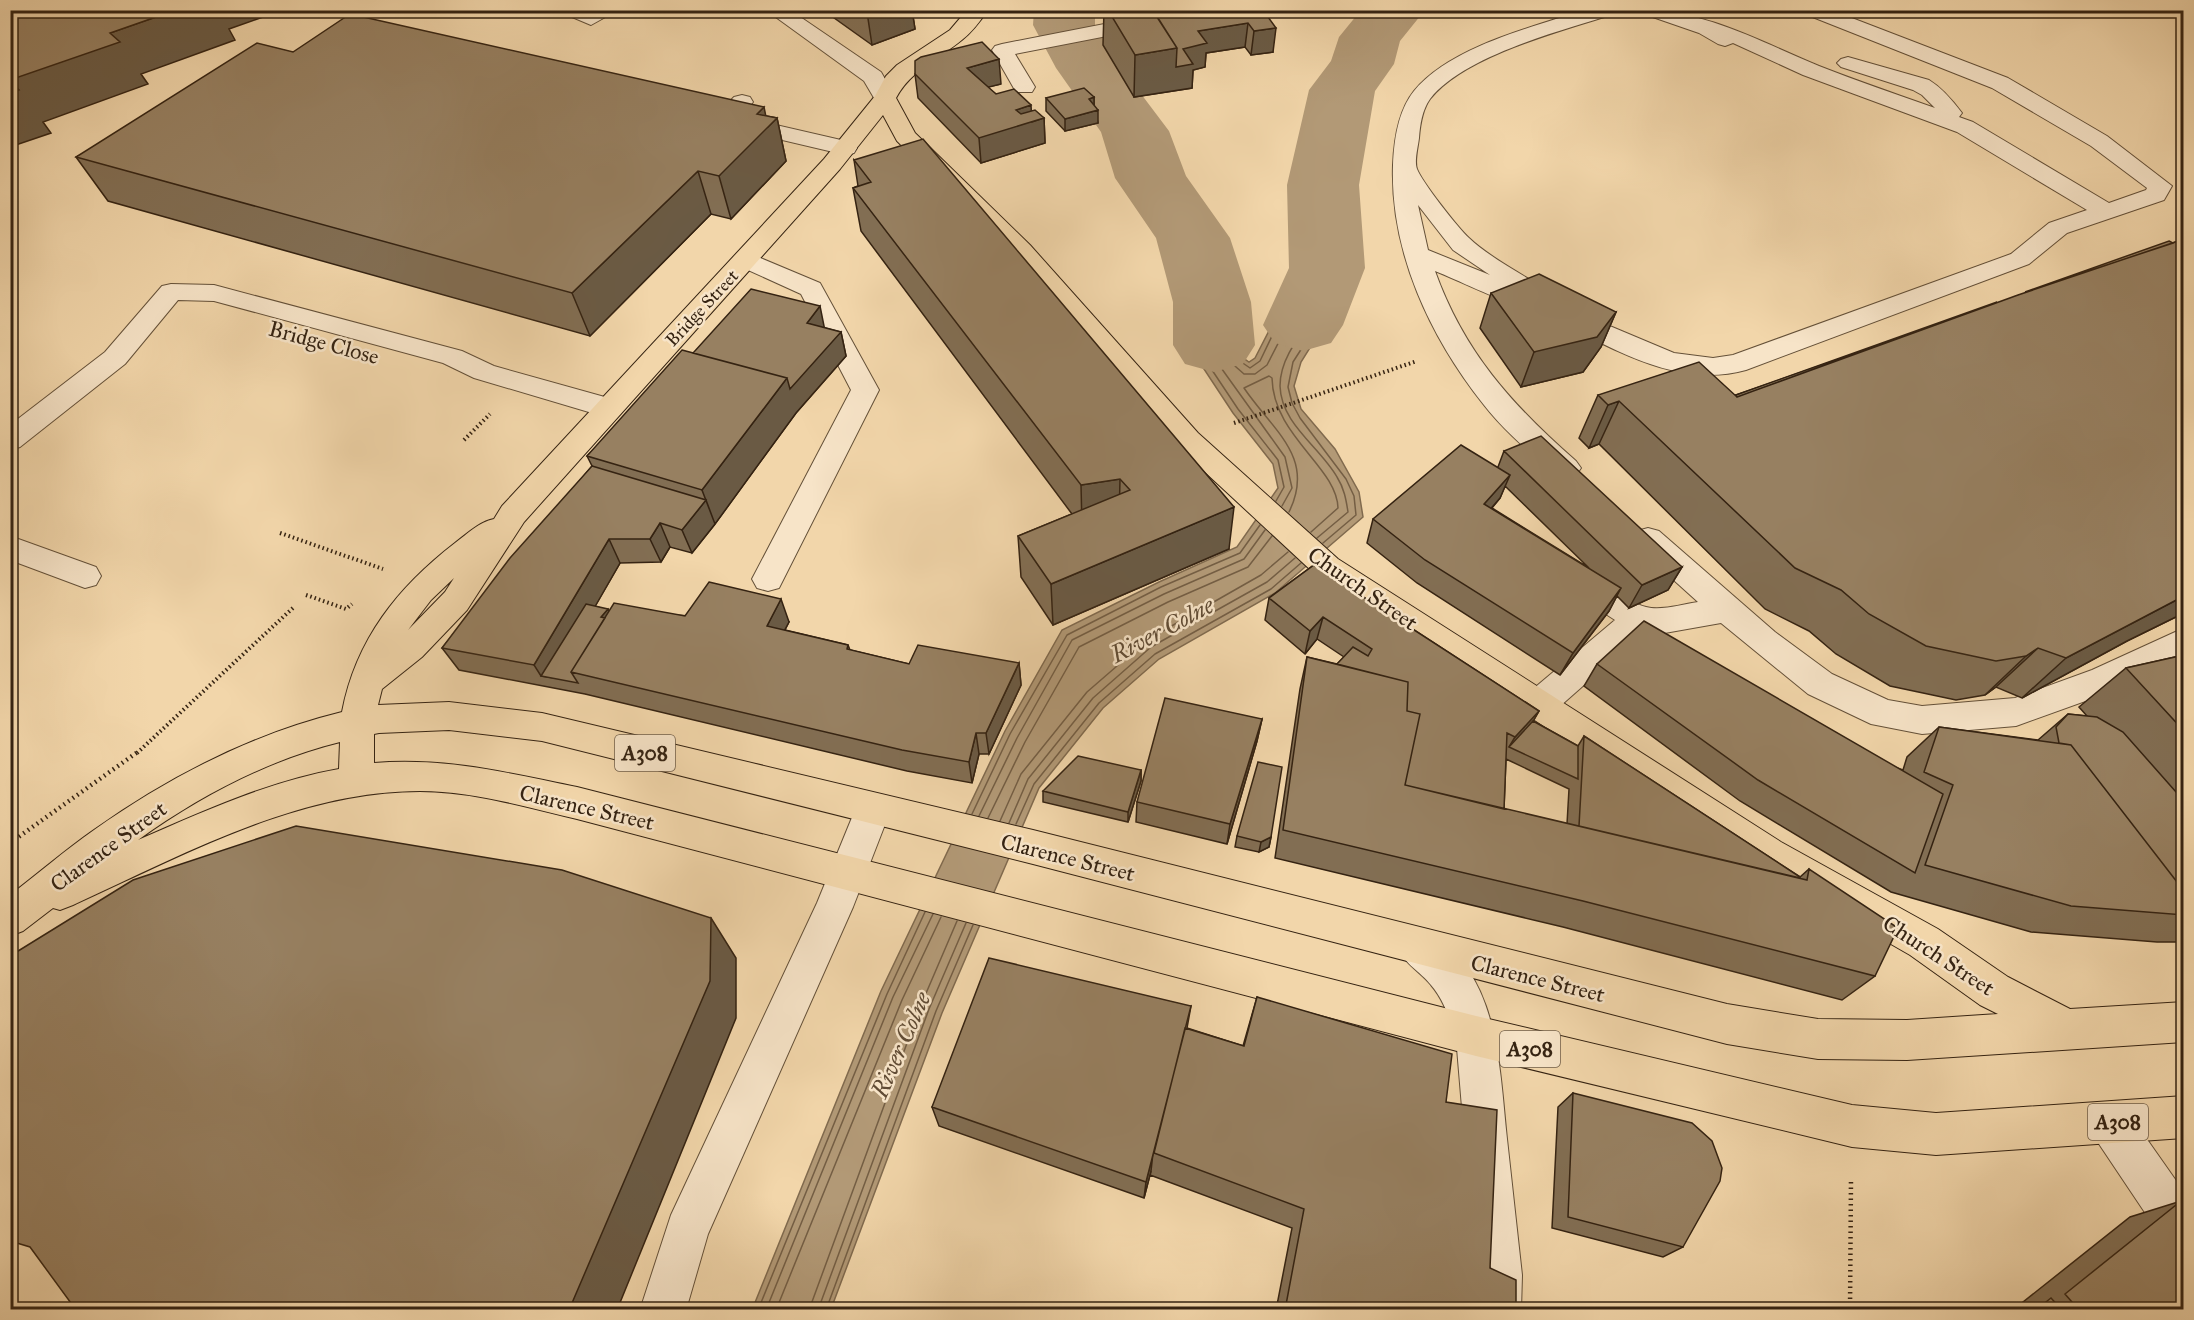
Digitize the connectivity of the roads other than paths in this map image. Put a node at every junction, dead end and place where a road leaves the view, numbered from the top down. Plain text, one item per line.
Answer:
1 (572, 10) edge
2 (608, 10) edge
3 (776, 10) edge
4 (978, 10) edge
5 (1210, 10) edge
6 (1558, 10) edge
7 (1607, 10) edge
8 (1651, 10) edge
9 (1812, 10) edge
10 (1720, 12) edge
11 (1156, 16) edge
12 (1525, 38) junction
13 (1818, 63) junction
14 (1024, 87) dead end
15 (885, 98) junction
16 (742, 102) edge
17 (846, 148) junction
18 (1404, 168) junction
19 (2105, 211) junction
20 (1414, 252) junction
21 (746, 260) junction
22 (1574, 319) junction
23 (609, 408) junction
24 (10, 440) edge
25 (1586, 485) edge
26 (1628, 521) edge
27 (10, 548) edge
28 (1548, 557) edge
29 (85, 576) dead end
30 (768, 579) dead end
31 (1728, 609) junction
32 (1638, 619) junction
33 (2184, 641) edge
34 (1538, 705) junction
35 (358, 722) junction
36 (357, 782) junction
37 (873, 809) junction
38 (848, 872) junction
39 (16, 914) edge
40 (1417, 947) junction
41 (2184, 1022) edge
42 (2065, 1028) junction
43 (1476, 1036) junction
44 (2184, 1117) edge
45 (2110, 1123) junction
46 (2184, 1231) edge
47 (663, 1310) edge
48 (1498, 1310) edge

1 - 2 street
3 - 15 street, Church Street
4 - 15 main road, Bridge Street
5 - 11 street
6 - 12 street
7 - 12 street
8 - 13 street
9 - 19 street
10 - 13 street
11 - 14 street
12 - 18 street
13 - 19 street
15 - 17 main road, Bridge Street
15 - 34 main road, Church Street
16 - 17 street
17 - 21 main road, Bridge Street
18 - 20 street
18 - 22 street
19 - 22 street
20 - 22 street
20 - 25 street
21 - 23 main road, Bridge Street
21 - 30 street
23 - 24 street, Bridge Close
23 - 35 main road, Bridge Street
26 - 31 street
27 - 29 street
28 - 32 street
31 - 32 street
31 - 33 street
32 - 34 street
34 - 42 main road, Church Street
35 - 36 main road
35 - 37 main road, Clarence Street / A308
35 - 39 main road, Clarence Street / A308
36 - 38 main road, Clarence Street / A308
36 - 39 main road, Clarence Street / A308
37 - 38 street
37 - 40 main road, Clarence Street / A308
38 - 43 main road, Clarence Street / A308
38 - 47 street
40 - 42 main road, Clarence Street / A308
40 - 43 street
41 - 42 main road, A308
43 - 45 main road, Clarence Street / A308
43 - 48 street
44 - 45 main road, A308
45 - 46 street

